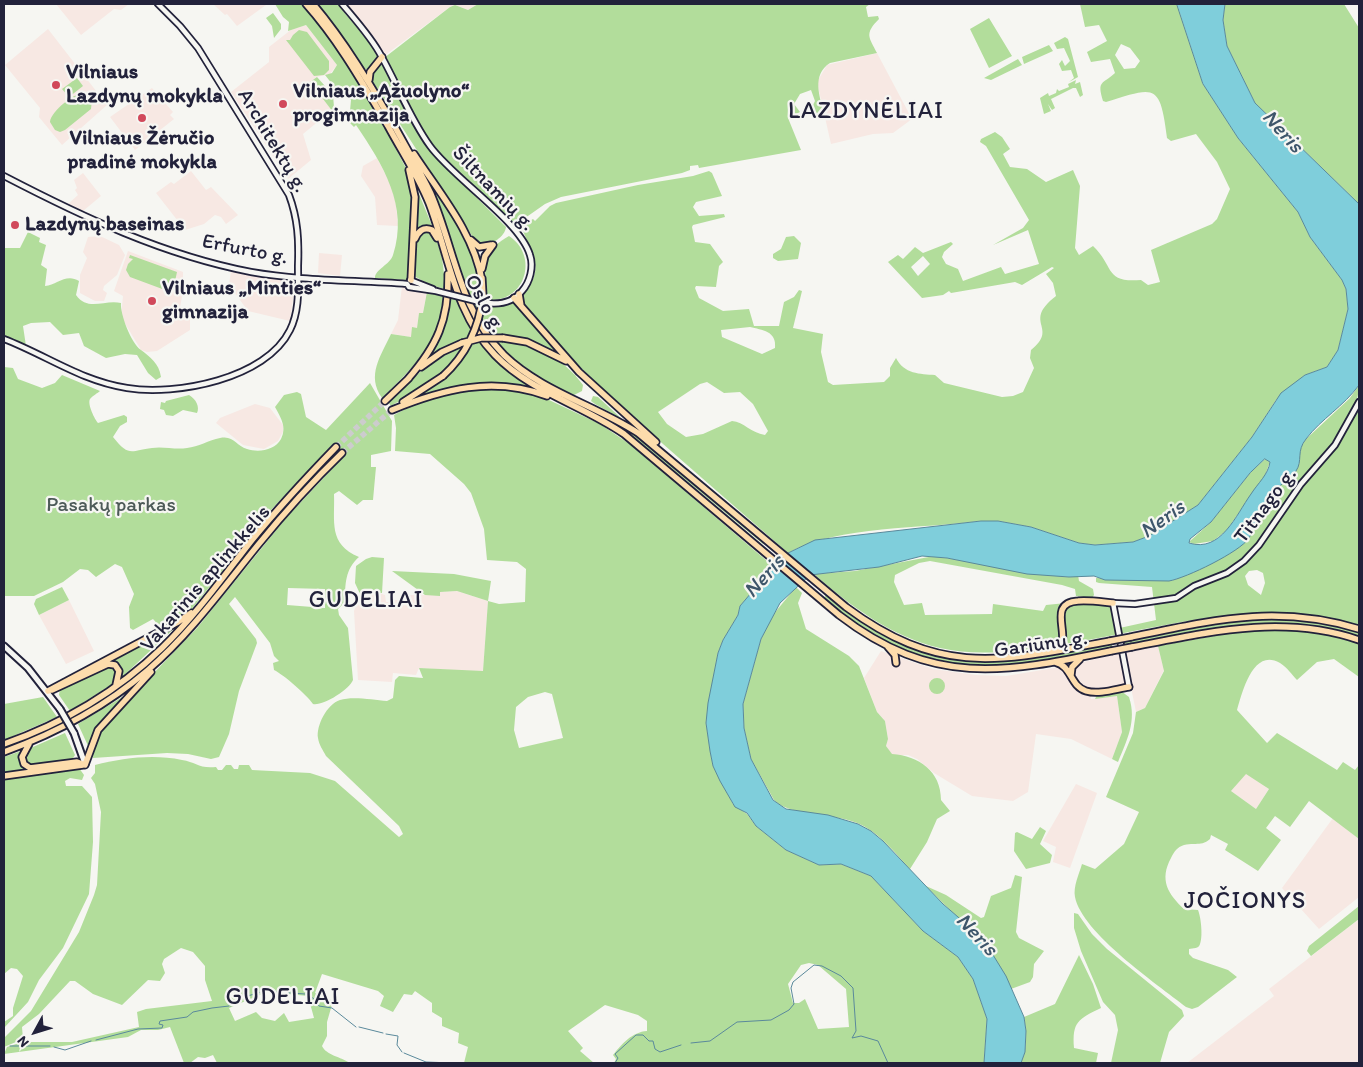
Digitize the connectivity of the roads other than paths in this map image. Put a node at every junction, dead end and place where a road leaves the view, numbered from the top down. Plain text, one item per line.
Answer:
1 (158, 4) edge
2 (306, 4) edge
3 (313, 4) edge
4 (342, 4) edge
5 (382, 57) junction
6 (361, 70) junction
7 (370, 72) junction
8 (369, 83) junction
9 (389, 117) junction
10 (400, 147) junction
11 (4, 176) edge
12 (467, 234) junction
13 (414, 241) junction
14 (443, 251) junction
15 (447, 266) junction
16 (298, 276) junction
17 (482, 281) junction
18 (411, 283) junction
19 (516, 296) junction
20 (4, 339) edge
21 (579, 372) junction
22 (407, 380) junction
23 (385, 401) tunnel mouth
24 (1359, 402) edge
25 (570, 405) junction
26 (336, 447) tunnel mouth
27 (342, 453) tunnel mouth
28 (739, 516) junction
29 (767, 540) joint
30 (761, 548) joint
31 (1113, 603) junction
32 (201, 606) junction
33 (1359, 629) edge
34 (1063, 632) junction
35 (1359, 640) edge
36 (887, 645) junction
37 (4, 646) edge
38 (1080, 646) junction
39 (1051, 652) junction
40 (163, 656) junction
41 (913, 656) junction
42 (1086, 656) junction
43 (1054, 662) junction
44 (1071, 675) junction
45 (116, 686) junction
46 (1129, 687) joint
47 (48, 691) junction
48 (30, 743) junction
49 (4, 744) edge
50 (4, 752) edge
51 (85, 764) junction
52 (4, 776) edge

1 - 16 street, Architektų g.
2 - 10 highway, Oslo g.
3 - 6 highway, Oslo g.
4 - 5 street, Šiltnamių g.
5 - 7 highway
5 - 19 street, Šiltnamių g.
6 - 7 highway
6 - 8 highway, Oslo g.
7 - 8 highway
8 - 9 highway, Oslo g.
9 - 12 highway
9 - 28 highway, Oslo g.
10 - 13 highway
10 - 14 highway, Oslo g.
11 - 16 street, Erfurto g.
12 - 17 highway
12 - 17 highway
13 - 14 highway
13 - 18 highway
14 - 15 highway, Oslo g.
15 - 22 highway
15 - 25 highway, Oslo g.
16 - 18 street, Erfurto g.
16 - 20 street, Architektų g.
17 - 25 highway, bridge
18 - 19 street, Erfurto g., bridge
19 - 21 highway
21 - 22 highway, bridge
21 - 28 highway
22 - 23 highway
24 - 31 street, Titnago g.
25 - 30 highway, Oslo g.
26 - 32 highway, Vakarinis aplinkkelis
27 - 40 highway, Vakarinis aplinkkelis
28 - 29 highway, Oslo g.
29 - 39 highway, Gariūnų g.
30 - 36 highway, Gariūnų g.
31 - 34 highway
31 - 46 street
32 - 45 highway, Vakarinis aplinkkelis
32 - 47 highway
33 - 38 highway, Gariūnų g., bridge
34 - 38 highway
34 - 39 highway
35 - 42 highway, Gariūnų g., bridge
36 - 41 highway, Gariūnų g.
36 - 41 highway
37 - 47 main road
38 - 39 highway, Gariūnų g.
40 - 48 highway, Vakarinis aplinkkelis
40 - 51 highway
41 - 43 highway, Gariūnų g.
42 - 43 highway, Gariūnų g.
42 - 44 highway
43 - 44 highway
44 - 46 highway
45 - 47 highway
45 - 49 highway, Vakarinis aplinkkelis
47 - 51 main road, bridge
48 - 50 highway, Vakarinis aplinkkelis
48 - 51 highway
51 - 52 highway

